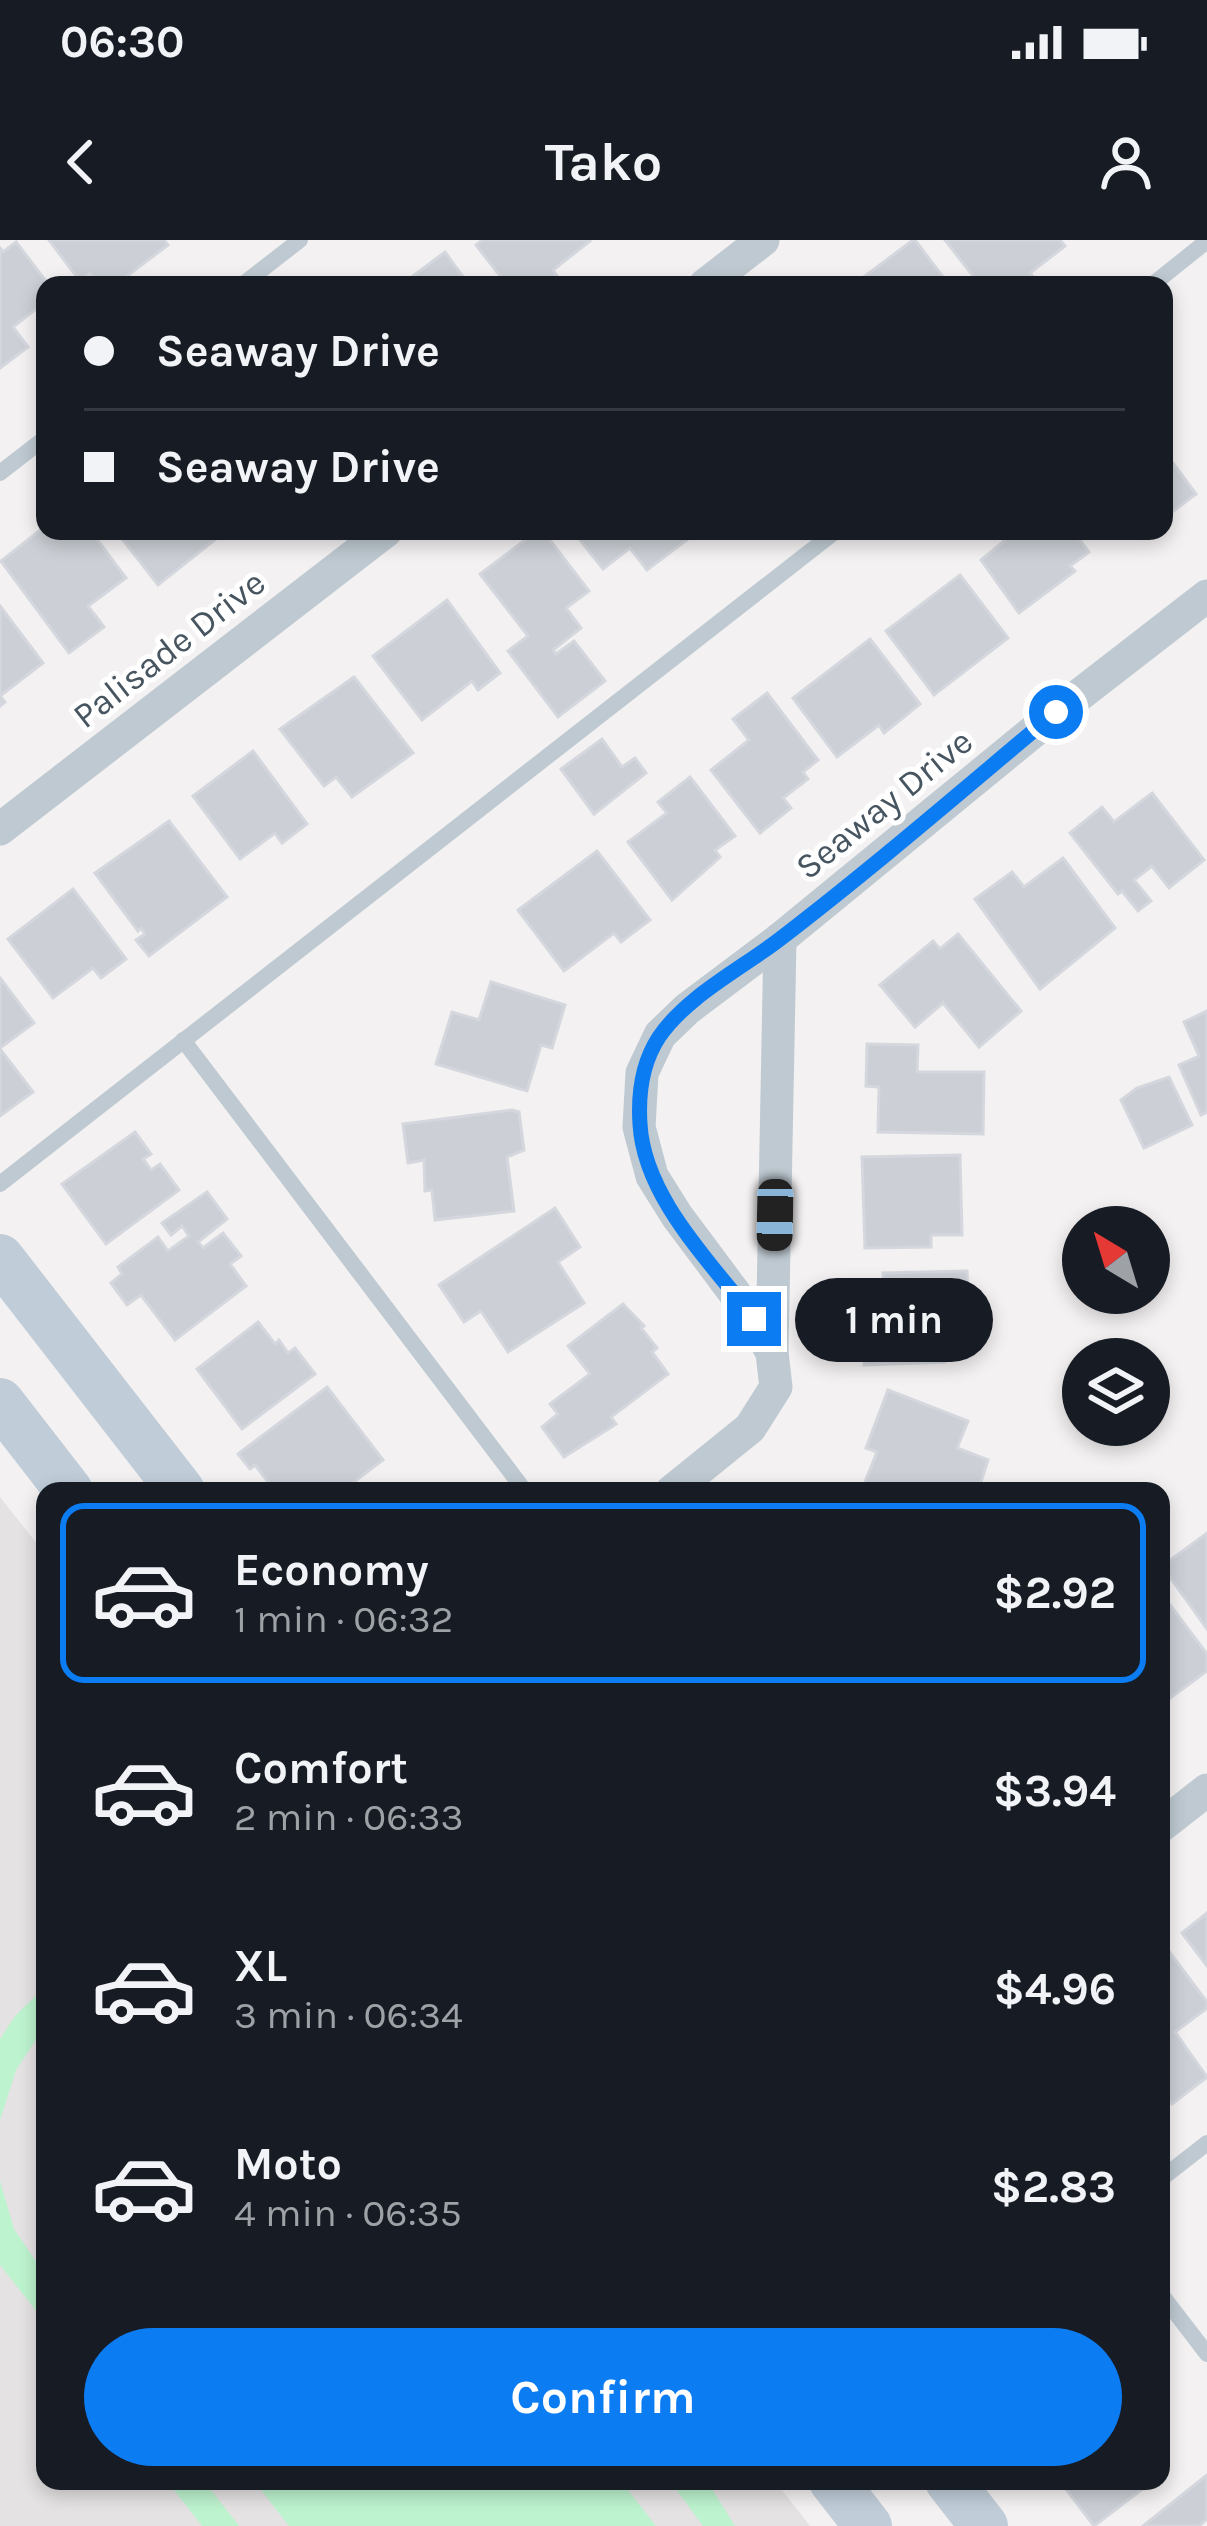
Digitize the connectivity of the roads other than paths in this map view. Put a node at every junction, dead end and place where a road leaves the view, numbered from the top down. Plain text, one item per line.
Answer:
1 (300, 240) edge
2 (763, 240) edge
3 (1207, 241) edge
4 (254, 276) edge
5 (717, 276) edge
6 (1163, 276) edge
7 (36, 445) edge
8 (0, 473) edge
9 (374, 540) edge
10 (824, 540) edge
11 (1207, 596) edge
12 (0, 829) edge
13 (780, 939) junction
14 (183, 1040) junction
15 (0, 1184) edge
16 (0, 1258) edge
17 (772, 1353) junction
18 (0, 1402) edge
19 (62, 1482) edge
20 (174, 1482) edge
21 (518, 1482) edge
22 (683, 1482) edge
23 (1207, 1790) edge
24 (1170, 1819) edge
25 (1207, 2143) edge
26 (1170, 2172) edge
27 (1170, 2306) edge
28 (1207, 2354) edge
29 (840, 2490) edge
30 (956, 2490) edge
31 (868, 2526) edge
32 (984, 2526) edge

1 - 4 lane
2 - 5 street
3 - 6 lane
7 - 8 lane
9 - 12 street, Palisade Drive
10 - 14 lane
11 - 13 street, Seaway Drive
13 - 17 street
13 - 17 street, Seaway Drive
14 - 15 lane
14 - 21 lane
16 - 20 main road
17 - 22 street
18 - 19 main road
23 - 24 street
25 - 26 lane
27 - 28 lane
29 - 31 main road
30 - 32 main road

